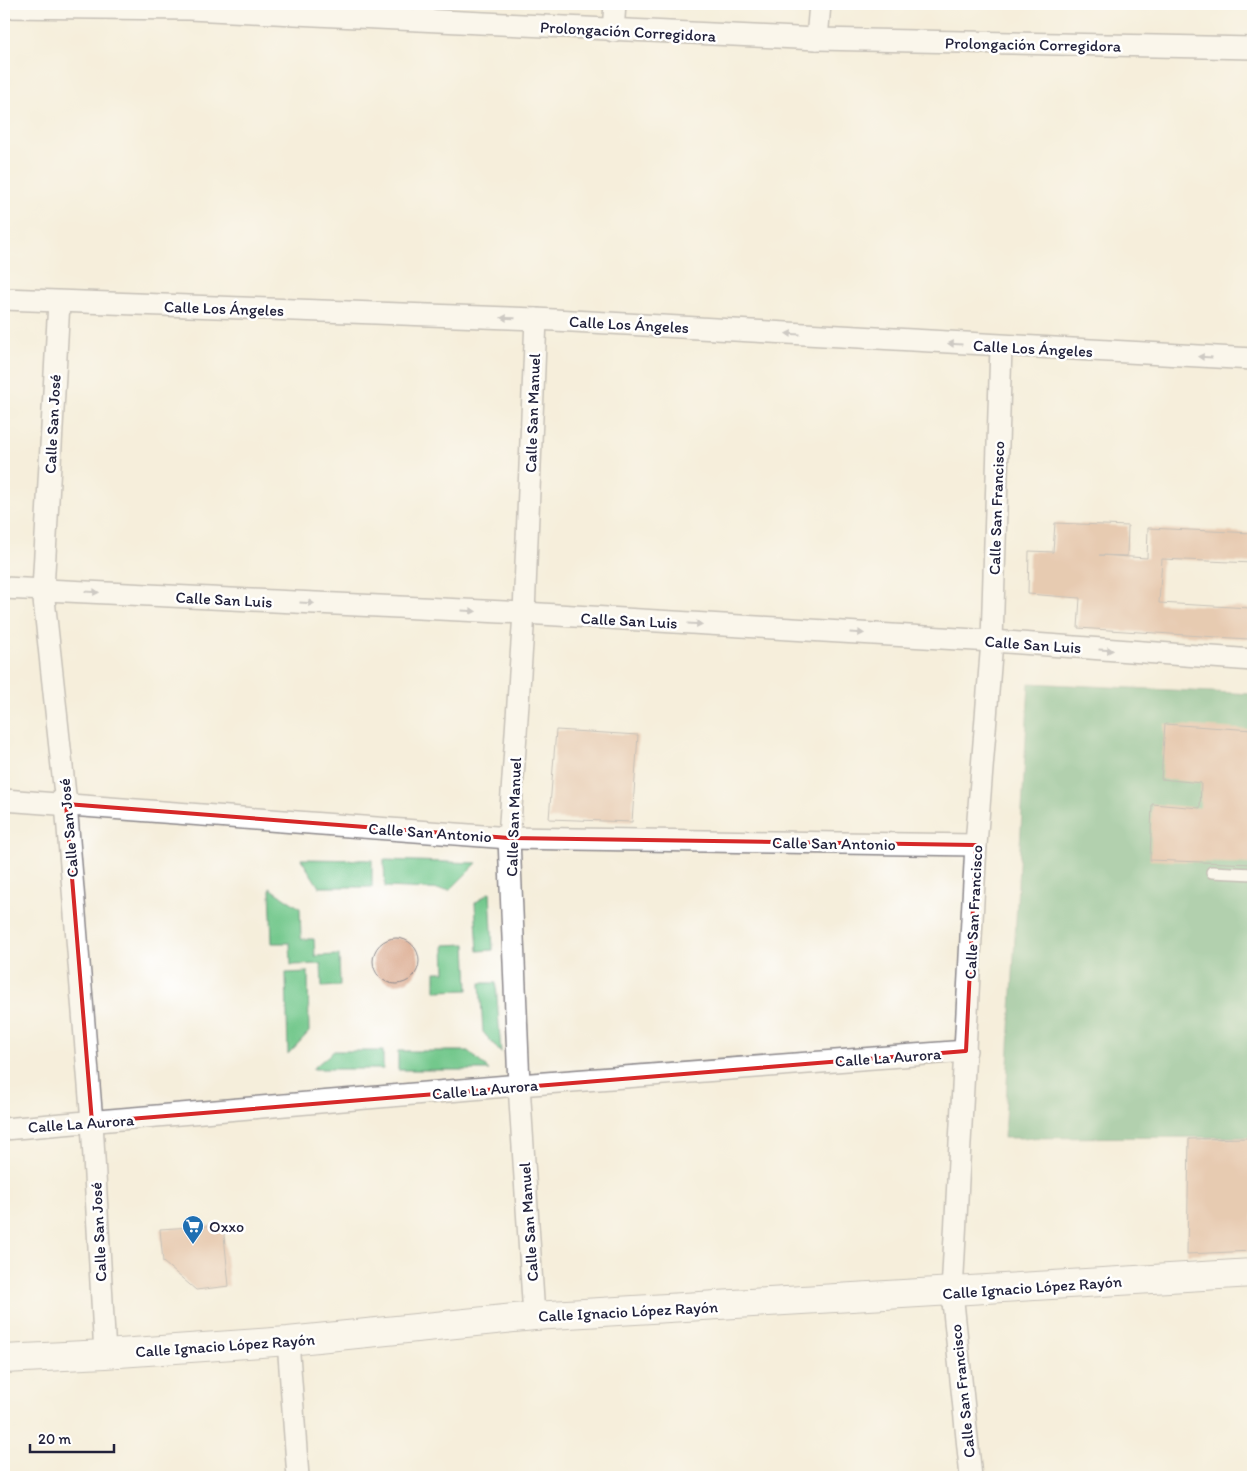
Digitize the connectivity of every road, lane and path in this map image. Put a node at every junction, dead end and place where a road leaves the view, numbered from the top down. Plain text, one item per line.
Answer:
1 (615, 4) edge
2 (820, 4) edge
3 (189, 6) edge
4 (4, 7) edge
5 (613, 31) junction
6 (817, 39) junction
7 (1253, 48) edge
8 (4, 299) edge
9 (59, 302) junction
10 (536, 318) junction
11 (1001, 346) junction
12 (1253, 359) edge
13 (4, 588) edge
14 (43, 590) junction
15 (524, 614) junction
16 (992, 642) junction
17 (1253, 660) edge
18 (4, 800) edge
19 (66, 804) junction
20 (509, 838) junction
21 (976, 845) junction
22 (1212, 872) dead end
23 (1253, 874) edge
24 (966, 1052) junction
25 (519, 1086) junction
26 (92, 1122) junction
27 (4, 1128) edge
28 (1253, 1273) edge
29 (952, 1292) junction
30 (534, 1316) junction
31 (288, 1341) junction
32 (105, 1354) junction
33 (4, 1359) edge
34 (298, 1477) edge
35 (971, 1477) edge

1 - 5 street
2 - 6 street
3 - 4 street, Prolongación Corregidora
3 - 5 street, Prolongación Corregidora
5 - 6 street, Prolongación Corregidora
6 - 7 street, Prolongación Corregidora
8 - 9 street, Calle Los Ángeles
10 -> 9 street, Calle Los Ángeles
9 - 14 street, Calle San José
11 -> 10 street, Calle Los Ángeles
10 - 15 street, Calle San Manuel
12 -> 11 street, Calle Los Ángeles
11 - 16 street, Calle San Francisco
13 - 14 street, Calle San Luis
14 -> 15 street, Calle San Luis
14 - 19 street, Calle San José
15 -> 16 street, Calle San Luis
15 - 20 street, Calle San Manuel
16 -> 17 street, Calle San Luis
16 - 21 street, Calle San Francisco
18 - 19 street, Calle San Antonio
19 - 20 street, Calle San Antonio
19 - 26 street, Calle San José
20 - 21 street, Calle San Antonio
20 - 25 street, Calle San Manuel
21 - 24 street, Calle San Francisco
22 - 23 lane
24 - 25 street, Calle La Aurora
24 - 29 street, Calle San Francisco
25 - 26 street, Calle La Aurora
25 - 30 street, Calle San Manuel
26 - 27 street, Calle La Aurora
26 - 32 street, Calle San José
28 - 29 main road, Calle Ignacio López Rayón
29 - 30 main road, Calle Ignacio López Rayón
29 - 35 street, Calle San Francisco
30 - 31 main road, Calle Ignacio López Rayón
31 - 32 main road, Calle Ignacio López Rayón
31 - 34 street
32 - 33 main road, Calle Ignacio López Rayón

